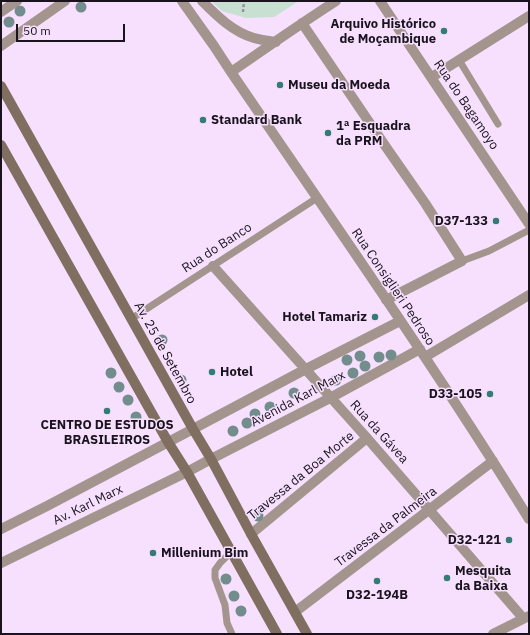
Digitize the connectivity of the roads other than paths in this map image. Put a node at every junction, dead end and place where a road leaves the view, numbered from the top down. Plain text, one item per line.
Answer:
1 (17, 1) edge
2 (66, 1) edge
3 (182, 1) edge
4 (202, 1) edge
5 (336, 1) edge
6 (380, 1) edge
7 (1, 12) edge
8 (529, 16) edge
9 (302, 23) junction
10 (276, 42) junction
11 (1, 46) edge
12 (459, 60) junction
13 (231, 72) junction
14 (432, 77) junction
15 (1, 86) edge
16 (498, 124) dead end
17 (1, 145) edge
18 (317, 198) junction
19 (529, 224) edge
20 (529, 230) edge
21 (462, 261) junction
22 (213, 266) junction
23 (529, 295) edge
24 (386, 300) junction
25 (131, 319) junction
26 (400, 320) junction
27 (422, 353) junction
28 (306, 369) junction
29 (330, 398) junction
30 (193, 429) junction
31 (367, 438) junction
32 (168, 442) junction
33 (211, 460) junction
34 (493, 461) junction
35 (187, 472) junction
36 (430, 510) junction
37 (529, 519) edge
38 (1, 529) edge
39 (251, 534) junction
40 (231, 552) junction
41 (1, 563) edge
42 (295, 612) junction
43 (526, 617) edge
44 (232, 634) edge
45 (277, 634) edge
46 (307, 634) edge
47 (493, 634) edge

1 - 7 street
2 - 11 street
3 - 13 street, Rua Consiglieri Pedroso
4 - 10 street
5 - 9 street
6 - 14 street, Rua do Bagamoyo
8 - 12 street
9 - 10 street
9 - 21 street
10 - 13 street
12 - 14 street
12 - 16 lane
13 - 18 street, Rua Consiglieri Pedroso
14 - 19 street, Rua do Bagamoyo
15 - 25 main road, Av. 25 de Setembro
17 - 32 main road
18 - 22 lane, Rua do Banco
18 - 24 street, Rua Consiglieri Pedroso
20 - 21 lane
21 - 24 street
22 - 25 lane, Rua do Banco
22 - 28 street, Rua da Gávea
23 - 27 street, Avenida Karl Marx
24 - 26 street, Rua Consiglieri Pedroso
25 - 30 main road, Av. 25 de Setembro
26 - 27 street, Rua Consiglieri Pedroso
26 - 28 street, Avenida Karl Marx
27 - 29 street, Avenida Karl Marx
27 - 34 street, Rua Consiglieri Pedroso
28 - 29 street, Rua da Gávea
28 - 30 street, Avenida Karl Marx
29 - 31 street, Rua da Gávea
29 - 33 street, Avenida Karl Marx
30 - 32 street, Avenida Karl Marx
30 - 33 main road, Av. 25 de Setembro
31 - 36 street, Rua da Gávea
31 - 39 street, Travessa da Boa Morte
32 - 35 main road
32 - 38 street, Av. Karl Marx
33 - 35 street, Avenida Karl Marx
33 - 39 main road, Av. 25 de Setembro
34 - 36 street, Travessa da Palmeira
34 - 37 street, Rua Consiglieri Pedroso
35 - 40 main road
35 - 41 street, Av. Karl Marx
36 - 42 street, Travessa da Palmeira
36 - 43 street, Rua da Gávea
39 - 42 main road, Av. 25 de Setembro
40 - 44 lane
40 - 45 main road
42 - 46 main road, Av. 25 de Setembro
43 - 47 street

